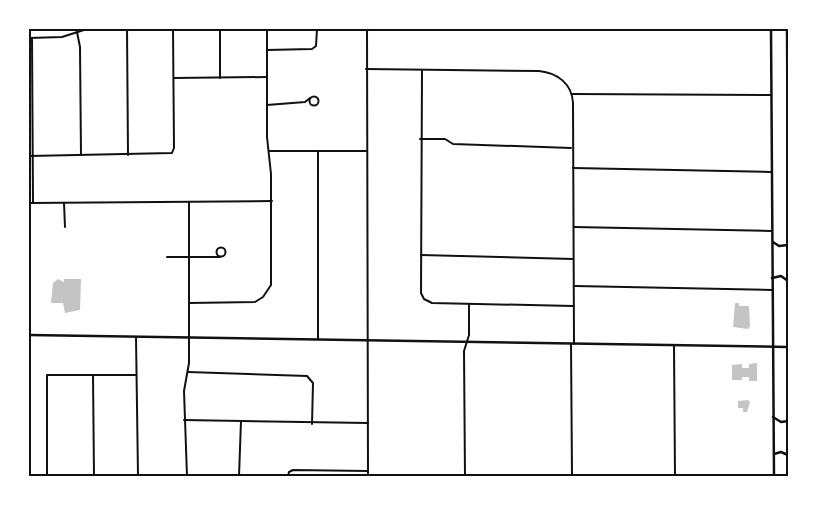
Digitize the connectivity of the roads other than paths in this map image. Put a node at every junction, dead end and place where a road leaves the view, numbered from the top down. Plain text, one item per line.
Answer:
1 (87, 29) edge
2 (127, 29) edge
3 (173, 29) edge
4 (220, 29) edge
5 (268, 29) edge
6 (317, 29) edge
7 (367, 29) edge
8 (771, 29) edge
9 (787, 29) edge
10 (77, 32) junction
11 (30, 38) edge
12 (788, 48) edge
13 (267, 50) junction
14 (366, 69) junction
15 (422, 71) junction
16 (267, 77) junction
17 (174, 78) junction
18 (220, 78) junction
19 (30, 92) edge
20 (572, 94) junction
21 (771, 95) junction
22 (310, 98) junction
23 (788, 99) edge
24 (305, 102) junction
25 (311, 104) junction
26 (267, 105) junction
27 (420, 139) junction
28 (572, 148) junction
29 (268, 151) junction
30 (318, 151) junction
31 (366, 151) junction
32 (29, 156) edge
33 (33, 156) junction
34 (81, 156) junction
35 (128, 156) junction
36 (788, 156) edge
37 (572, 168) junction
38 (772, 172) junction
39 (272, 201) junction
40 (189, 202) junction
41 (29, 203) edge
42 (33, 203) junction
43 (64, 203) junction
44 (788, 213) edge
45 (65, 227) dead end
46 (573, 228) junction
47 (772, 231) junction
48 (772, 241) junction
49 (788, 245) edge
50 (217, 249) junction
51 (212, 256) junction
52 (421, 256) junction
53 (167, 257) dead end
54 (189, 257) junction
55 (220, 257) junction
56 (573, 260) junction
57 (772, 278) junction
58 (788, 281) edge
59 (575, 286) junction
60 (772, 290) junction
61 (189, 304) junction
62 (469, 304) junction
63 (574, 306) junction
64 (29, 335) edge
65 (136, 337) junction
66 (189, 337) junction
67 (318, 340) junction
68 (367, 340) junction
69 (466, 342) junction
70 (572, 344) junction
71 (674, 346) junction
72 (772, 347) junction
73 (788, 348) edge
74 (188, 372) junction
75 (93, 374) junction
76 (136, 375) junction
77 (773, 417) junction
78 (184, 420) junction
79 (241, 421) junction
80 (788, 421) edge
81 (312, 424) junction
82 (368, 424) junction
83 (773, 454) junction
84 (788, 455) edge
85 (368, 471) junction
86 (47, 476) edge
87 (94, 476) edge
88 (138, 476) edge
89 (187, 476) edge
90 (239, 476) edge
91 (288, 476) edge
92 (368, 476) edge
93 (465, 476) edge
94 (572, 476) edge
95 (675, 476) edge
96 (774, 476) edge

1 - 10 street
2 - 35 street
3 - 17 street
4 - 18 street
5 - 13 street
6 - 13 street
7 - 14 street
8 - 21 main road
9 - 12 main road
10 - 11 street
10 - 34 street
11 - 19 street
12 - 23 main road
13 - 16 street
14 - 15 street
14 - 31 street
15 - 20 street
15 - 27 street
16 - 18 street
16 - 26 street
17 - 18 street
17 - 35 street
19 - 33 street
20 - 21 street
20 - 28 street
21 - 38 main road
22 - 24 street
22 - 25 street
22 - 25 street
23 - 36 main road
24 - 25 street
24 - 26 street
26 - 29 street
27 - 28 street
27 - 52 street
28 - 37 street
29 - 30 street
29 - 39 street
30 - 31 street
30 - 67 street
31 - 68 street
32 - 33 street
33 - 34 street
33 - 42 street
34 - 35 street
36 - 44 main road
37 - 38 street
37 - 46 street
38 - 47 main road
39 - 40 street
39 - 61 street
40 - 43 street
40 - 54 street
41 - 42 street
42 - 43 street
43 - 45 street
46 - 47 street
46 - 56 street
47 - 48 main road
48 - 49 main road
48 - 57 main road
50 - 51 street
50 - 55 street
50 - 55 street
51 - 54 street
51 - 55 street
52 - 56 street
52 - 62 street
53 - 54 street
54 - 61 street
56 - 59 street
57 - 58 main road
57 - 60 main road
59 - 60 street
59 - 63 street
60 - 72 main road
61 - 66 street
62 - 63 street
62 - 69 street
63 - 70 street
64 - 65 main road
65 - 66 main road
65 - 76 street
66 - 67 main road
66 - 74 street
67 - 68 main road
68 - 69 main road
68 - 82 street
69 - 70 main road
69 - 93 street
70 - 71 main road
70 - 94 street
71 - 72 main road
71 - 95 street
72 - 73 main road
72 - 77 main road
74 - 78 street
74 - 81 street
75 - 76 street
75 - 86 street
75 - 87 street
76 - 88 street
77 - 80 main road
77 - 83 main road
78 - 79 street
78 - 89 street
79 - 81 street
79 - 90 street
81 - 82 street
82 - 85 street
83 - 84 main road
83 - 96 main road
85 - 91 street
85 - 92 street

